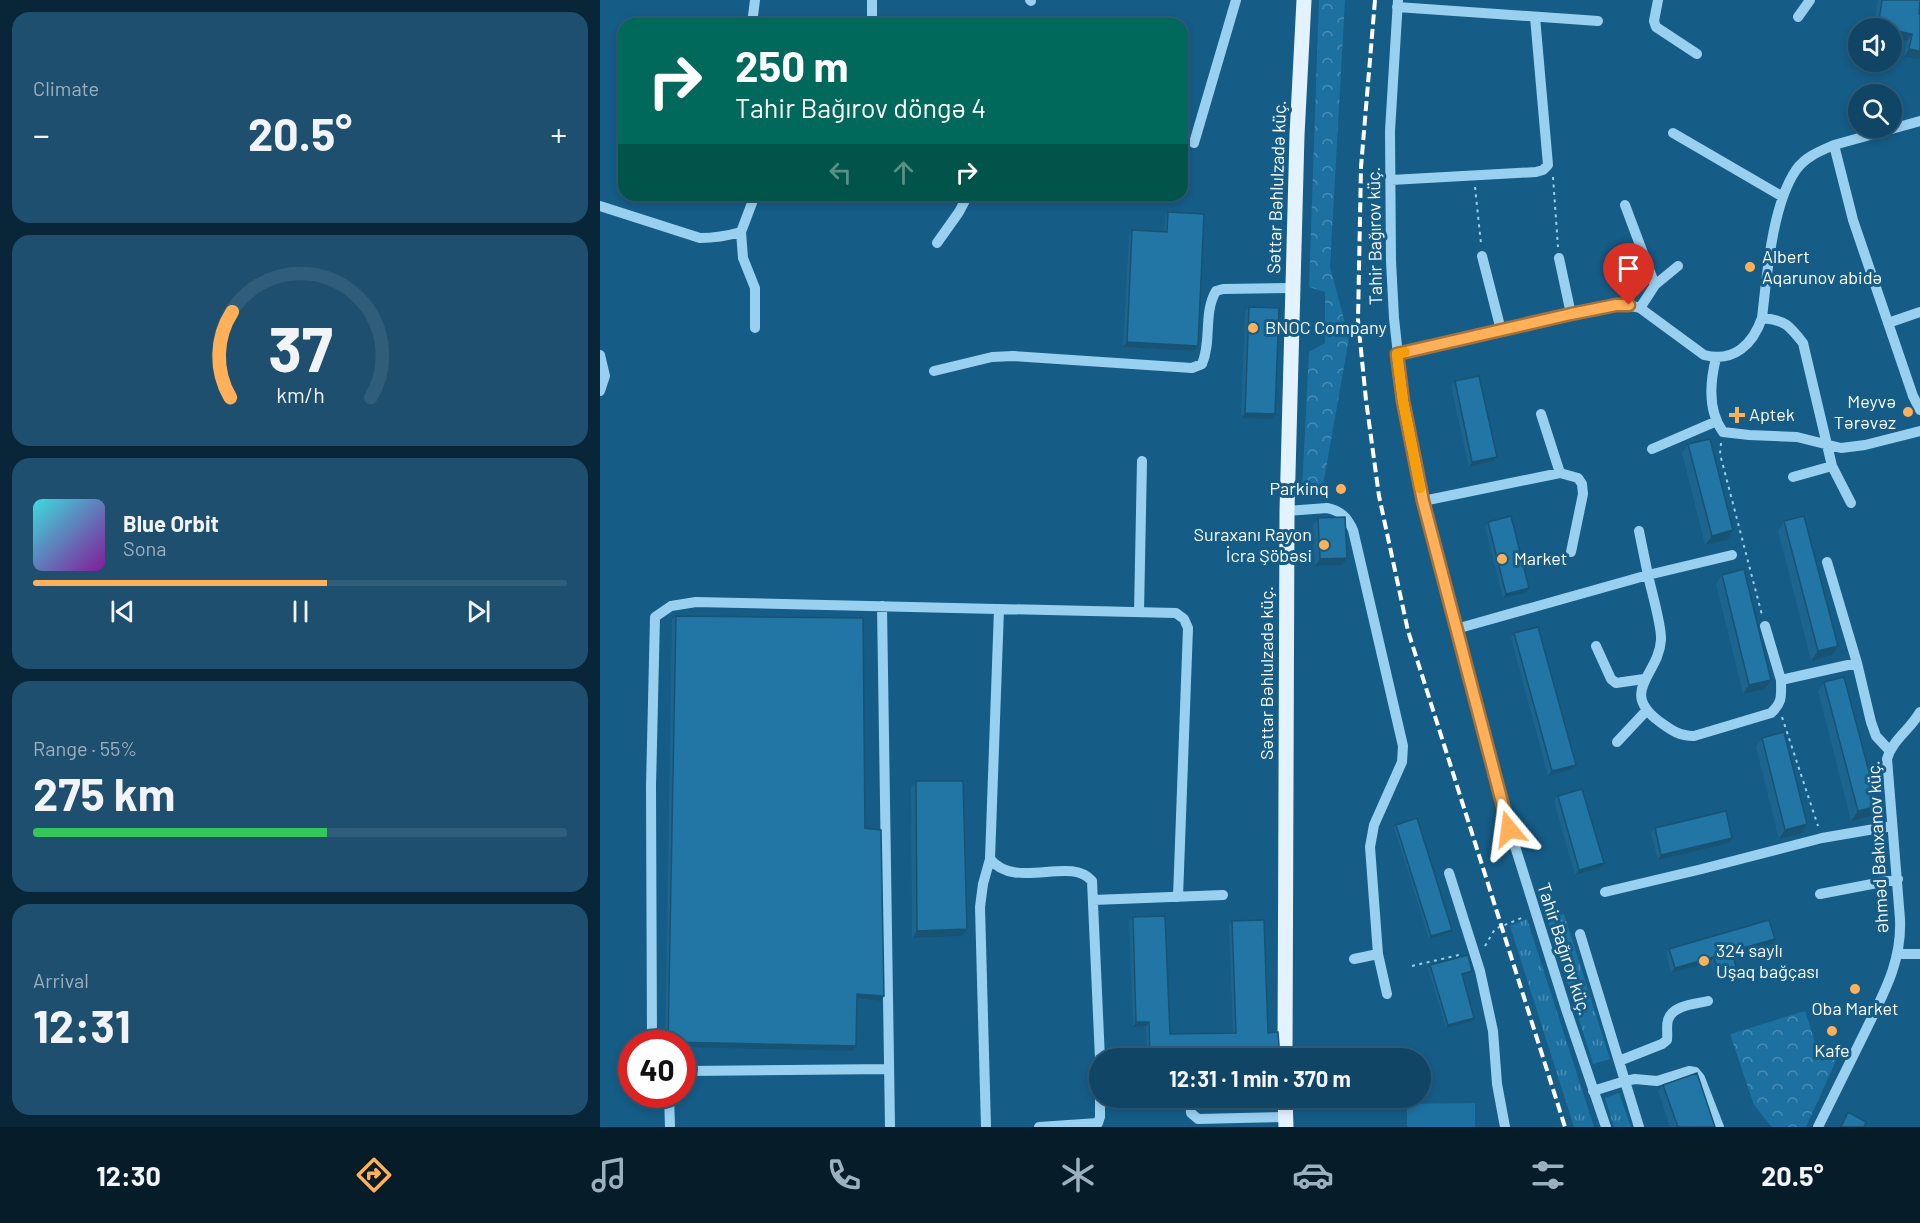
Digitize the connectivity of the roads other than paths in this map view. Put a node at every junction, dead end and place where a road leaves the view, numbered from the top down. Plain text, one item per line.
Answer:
1 (755, 0) edge
2 (873, 0) edge
3 (1236, 0) edge
4 (1304, 0) edge
5 (1658, 0) edge
6 (1810, 0) edge
7 (1398, 3) edge
8 (1535, 17) junction
9 (1798, 17) dead end
10 (753, 18) edge
11 (872, 18) edge
12 (1598, 21) dead end
13 (1697, 54) dead end
14 (1920, 121) edge
15 (1673, 134) dead end
16 (1194, 143) dead end
17 (1834, 145) junction
18 (1391, 180) junction
19 (1783, 197) junction
20 (753, 201) edge
21 (965, 201) edge
22 (1625, 205) dead end
23 (600, 207) edge
24 (741, 232) junction
25 (937, 243) dead end
26 (1482, 256) road end
27 (1559, 258) road end
28 (1677, 266) dead end
29 (1655, 285) junction
30 (1294, 288) junction
31 (1640, 308) junction
32 (1920, 312) edge
33 (1571, 314) junction
34 (1762, 318) junction
35 (1888, 323) junction
36 (754, 328) dead end
37 (1501, 330) junction
38 (1397, 354) junction
39 (600, 356) edge
40 (1716, 358) junction
41 (934, 371) dead end
42 (600, 391) edge
43 (1920, 410) edge
44 (1541, 414) dead end
45 (1717, 421) junction
46 (1920, 431) edge
47 (1826, 445) junction
48 (1652, 449) dead end
49 (1142, 461) dead end
50 (1832, 466) junction
51 (1560, 473) junction
52 (1793, 477) dead end
53 (1423, 501) junction
54 (1851, 503) dead end
55 (1287, 511) junction
56 (1639, 531) dead end
57 (1571, 552) dead end
58 (1732, 555) dead end
59 (1827, 562) dead end
60 (1648, 575) junction
61 (882, 606) junction
62 (999, 609) junction
63 (1139, 612) junction
64 (1765, 626) road end
65 (1456, 629) junction
66 (1596, 646) dead end
67 (1857, 663) junction
68 (1644, 679) junction
69 (1781, 680) junction
70 (1647, 710) junction
71 (1920, 712) edge
72 (1617, 742) dead end
73 (1889, 750) junction
74 (1892, 826) junction
75 (990, 859) junction
76 (1449, 873) dead end
77 (1898, 879) junction
78 (1605, 892) dead end
79 (1820, 894) dead end
80 (1223, 895) dead end
81 (1178, 897) junction
82 (1093, 900) junction
83 (1580, 934) dead end
84 (1378, 954) junction
85 (1898, 954) junction
86 (1920, 954) edge
87 (1354, 959) dead end
88 (1387, 994) dead end
89 (1708, 1001) dead end
90 (652, 1030) edge
91 (1100, 1048) edge
92 (1285, 1048) edge
93 (1619, 1060) junction
94 (889, 1069) junction
95 (696, 1071) edge
96 (1625, 1081) junction
97 (1593, 1091) junction
98 (669, 1108) edge
99 (1100, 1108) edge
100 (1191, 1108) edge
101 (1286, 1122) edge
102 (670, 1127) edge
103 (890, 1127) edge
104 (986, 1127) edge
105 (1039, 1127) edge
106 (1505, 1127) edge
107 (1605, 1127) edge
108 (1639, 1127) edge
109 (1719, 1127) edge
110 (1818, 1127) edge

1 - 10 street
2 - 11 street
3 - 16 street
4 - 30 main road, Səttar Bəhlulzadə küç.
5 - 13 street
6 - 9 street
7 - 8 street
7 - 18 street, Tahir Bağırov küç.
8 - 12 street
8 - 18 street
14 - 17 street
15 - 19 street
17 - 19 street
17 - 35 street
18 - 38 street, Tahir Bağırov küç.
19 - 34 street
20 - 24 street
21 - 25 street
22 - 29 street
23 - 24 street
24 - 36 street
26 - 37 street
27 - 33 street
28 - 29 street
29 - 31 street
30 - 41 street
30 - 55 main road, Səttar Bəhlulzadə küç.
31 - 33 street
31 - 40 street
32 - 35 street
33 - 37 street
34 - 40 street
34 - 47 street
35 - 43 street
37 - 38 street
38 - 53 street, Tahir Bağırov küç.
39 - 42 street
40 - 45 street
44 - 51 street
45 - 47 street
45 - 48 street
46 - 47 street
47 - 50 street
49 - 63 street
50 - 52 street
50 - 54 street
51 - 53 street
51 - 57 street
53 - 65 street, Tahir Bağırov küç.
55 - 84 street
55 - 92 main road, Səttar Bəhlulzadə küç.
56 - 60 street
58 - 60 street
59 - 67 street
60 - 65 street
60 - 68 street
61 - 62 street
61 - 90 street
61 - 94 street
62 - 63 street
62 - 75 street
63 - 81 street
64 - 69 street
65 - 97 street, Tahir Bağırov küç.
66 - 68 street
67 - 69 street
67 - 73 street
68 - 70 street
69 - 70 street
70 - 72 street
71 - 73 street, Əhməd Bakıxanov küç.
73 - 74 street, Əhməd Bakıxanov küç.
74 - 77 street, Əhməd Bakıxanov küç.
74 - 78 street
75 - 82 street
75 - 104 street
76 - 106 street
77 - 79 street
77 - 85 street, Əhməd Bakıxanov küç.
80 - 81 street
81 - 82 street
82 - 91 street
83 - 93 street
84 - 87 street
84 - 88 street
85 - 86 street
85 - 110 street, Əhməd Bakıxanov küç.
89 - 93 street
93 - 96 street
94 - 95 street
94 - 103 street
96 - 97 street
96 - 108 street
96 - 109 street
97 - 107 street, Tahir Bağırov küç.
98 - 102 street
99 - 105 street
100 - 101 street

